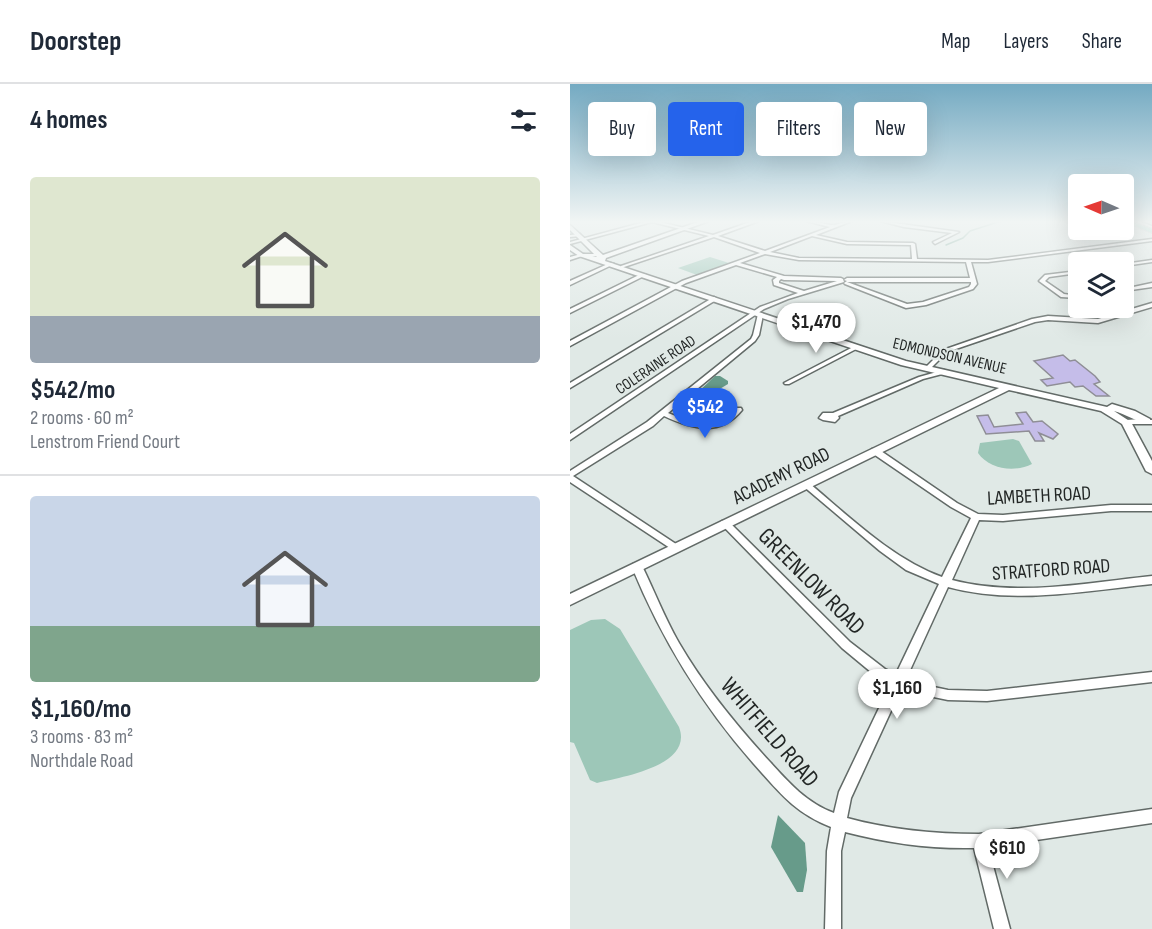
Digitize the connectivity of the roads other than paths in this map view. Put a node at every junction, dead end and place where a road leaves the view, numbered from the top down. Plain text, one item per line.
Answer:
1 (605, 260) edge
2 (642, 260) edge
3 (742, 260) edge
4 (877, 260) edge
5 (893, 260) edge
6 (989, 260) edge
7 (915, 261) joint
8 (968, 261) junction
9 (1152, 261) edge
10 (735, 263) junction
11 (612, 264) junction
12 (1134, 264) edge
13 (623, 267) junction
14 (1068, 273) edge
15 (643, 274) junction
16 (866, 276) junction
17 (781, 278) junction
18 (857, 279) junction
19 (875, 279) junction
20 (973, 280) junction
21 (845, 281) junction
22 (570, 283) edge
23 (1152, 285) edge
24 (677, 286) junction
25 (1134, 288) edge
26 (804, 293) junction
27 (1068, 296) edge
28 (714, 299) junction
29 (1152, 305) edge
30 (570, 311) edge
31 (757, 314) junction
32 (570, 344) edge
33 (857, 347) junction
34 (917, 366) junction
35 (927, 369) junction
36 (944, 372) junction
37 (921, 378) junction
38 (787, 383) dead end
39 (570, 386) edge
40 (1010, 386) junction
41 (1087, 403) junction
42 (738, 410) dead end
43 (663, 413) junction
44 (834, 415) dead end
45 (1126, 422) junction
46 (1149, 422) edge
47 (570, 438) edge
48 (875, 451) junction
49 (1152, 471) edge
50 (570, 476) edge
51 (806, 485) junction
52 (1152, 508) edge
53 (976, 516) junction
54 (725, 523) junction
55 (676, 548) junction
56 (637, 567) junction
57 (1152, 579) edge
58 (945, 582) junction
59 (570, 600) edge
60 (1152, 677) edge
61 (898, 681) junction
62 (1152, 816) edge
63 (838, 822) junction
64 (979, 841) junction
65 (833, 929) edge
66 (1002, 929) edge

1 - 11 main road, EDMONDSON AVENUE
2 - 13 street
3 - 10 street
4 - 16 street, COLERAINE ROAD
5 - 7 street
6 - 8 street
7 - 8 street
8 - 20 street
9 - 12 street
10 - 17 street
10 - 24 street
11 - 13 main road, EDMONDSON AVENUE
11 - 22 street
13 - 15 main road, EDMONDSON AVENUE
14 - 27 street
15 - 24 main road, EDMONDSON AVENUE
15 - 30 street
16 - 18 street, COLERAINE ROAD
16 - 19 street
17 - 21 street
17 - 26 street
18 - 19 street
18 - 21 street, COLERAINE ROAD
19 - 20 street
20 - 21 street
21 - 26 street, COLERAINE ROAD
23 - 25 street
24 - 28 main road, EDMONDSON AVENUE
24 - 32 street
26 - 31 street, COLERAINE ROAD
28 - 31 main road, EDMONDSON AVENUE
28 - 39 street
29 - 35 street
31 - 33 main road, EDMONDSON AVENUE
31 - 43 street
31 - 47 street, COLERAINE ROAD
33 - 34 main road, EDMONDSON AVENUE
33 - 38 street
34 - 35 main road, EDMONDSON AVENUE
34 - 37 street
35 - 36 main road, EDMONDSON AVENUE
36 - 37 street
36 - 40 main road, EDMONDSON AVENUE
37 - 44 street
40 - 41 main road, EDMONDSON AVENUE
40 - 48 main road, ACADEMY ROAD
41 - 45 main road, EDMONDSON AVENUE
41 - 46 main road
42 - 43 street
43 - 50 street
45 - 46 street
45 - 49 main road
48 - 51 main road, ACADEMY ROAD
48 - 53 street, LAMBETH ROAD
50 - 55 street
51 - 54 main road, ACADEMY ROAD
51 - 58 street, STRATFORD ROAD
52 - 53 street, LAMBETH ROAD
53 - 58 street
54 - 55 main road, ACADEMY ROAD
54 - 61 street, GREENLOW ROAD
55 - 56 main road, ACADEMY ROAD
56 - 59 main road, ACADEMY ROAD
56 - 63 street, WHITFIELD ROAD
57 - 58 street, STRATFORD ROAD
58 - 61 street
60 - 61 street, GREENLOW ROAD
61 - 63 street
62 - 64 street, WHITFIELD ROAD
63 - 64 street, WHITFIELD ROAD
63 - 65 street
64 - 66 street

